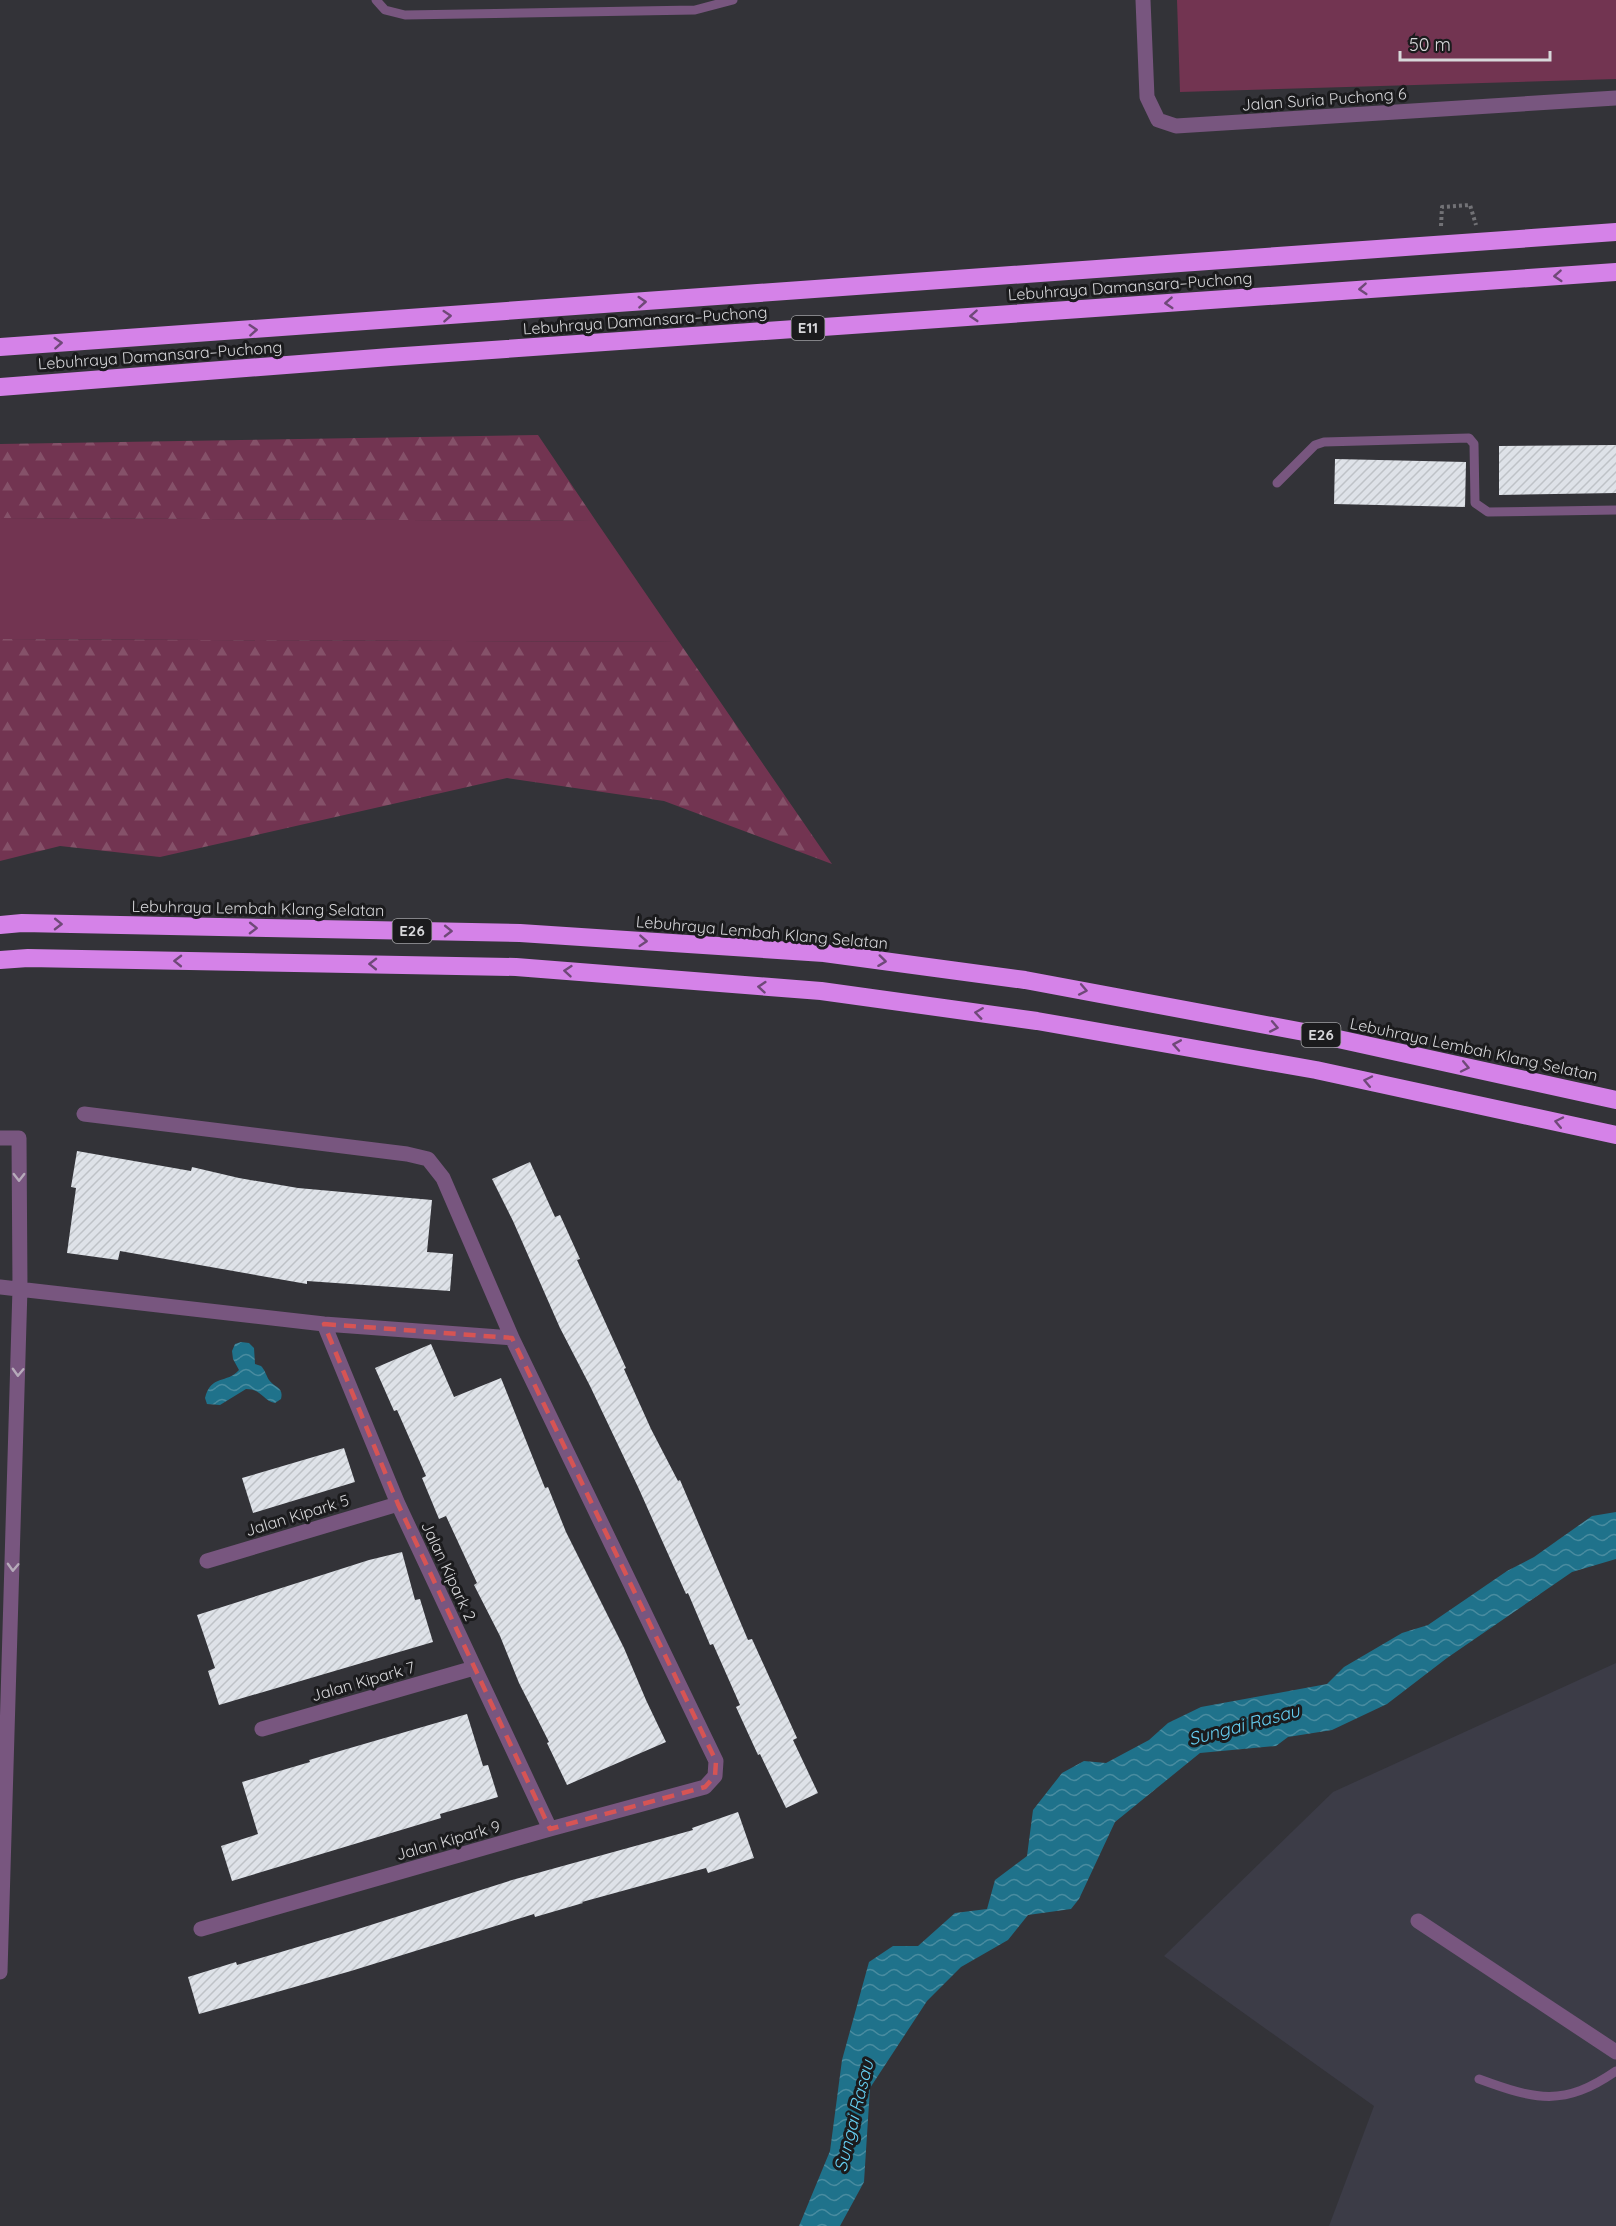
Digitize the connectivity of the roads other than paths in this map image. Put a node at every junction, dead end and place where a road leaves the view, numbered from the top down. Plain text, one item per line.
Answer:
1 (376, 0) edge
2 (733, 0) edge
3 (1143, 0) edge
4 (1616, 98) edge
5 (1616, 232) edge
6 (1616, 272) edge
7 (1594, 273) junction
8 (1616, 283) edge
9 (0, 346) edge
10 (0, 387) edge
11 (1277, 483) dead end
12 (1616, 510) edge
13 (0, 925) edge
14 (0, 960) edge
15 (1616, 1100) edge
16 (84, 1114) dead end
17 (1616, 1135) edge
18 (0, 1138) edge
19 (0, 1287) edge
20 (20, 1288) junction
21 (324, 1324) junction
22 (512, 1338) junction
23 (398, 1504) junction
24 (207, 1561) dead end
25 (474, 1668) junction
26 (262, 1729) dead end
27 (550, 1828) junction
28 (1419, 1922) dead end
29 (201, 1929) dead end
30 (0, 1972) edge
31 (1616, 2052) edge
32 (1616, 2071) edge
33 (1479, 2079) dead end

1 - 2 lane
3 - 4 street, Jalan Suria Puchong 6
9 -> 5 highway, Lebuhraya Damansara–Puchong / E11
6 - 7 highway, Lebuhraya Damansara–Puchong / E11
7 - 8 highway
7 -> 10 highway, Lebuhraya Damansara–Puchong / E11
11 - 12 lane
13 -> 15 highway, Lebuhraya Lembah Klang Selatan / E26
17 -> 14 highway, E26
16 - 22 street
18 -> 20 street
19 - 20 street
20 - 21 street
20 -> 30 street
21 - 22 street
21 - 23 street, Jalan Kipark 2
22 - 27 street, Jalan Kipark 9
23 - 24 street, Jalan Kipark 5
23 - 25 street, Jalan Kipark 2
25 - 26 street, Jalan Kipark 7
25 - 27 street, Jalan Kipark 2
27 - 29 street, Jalan Kipark 9
28 - 31 street
32 - 33 lane

